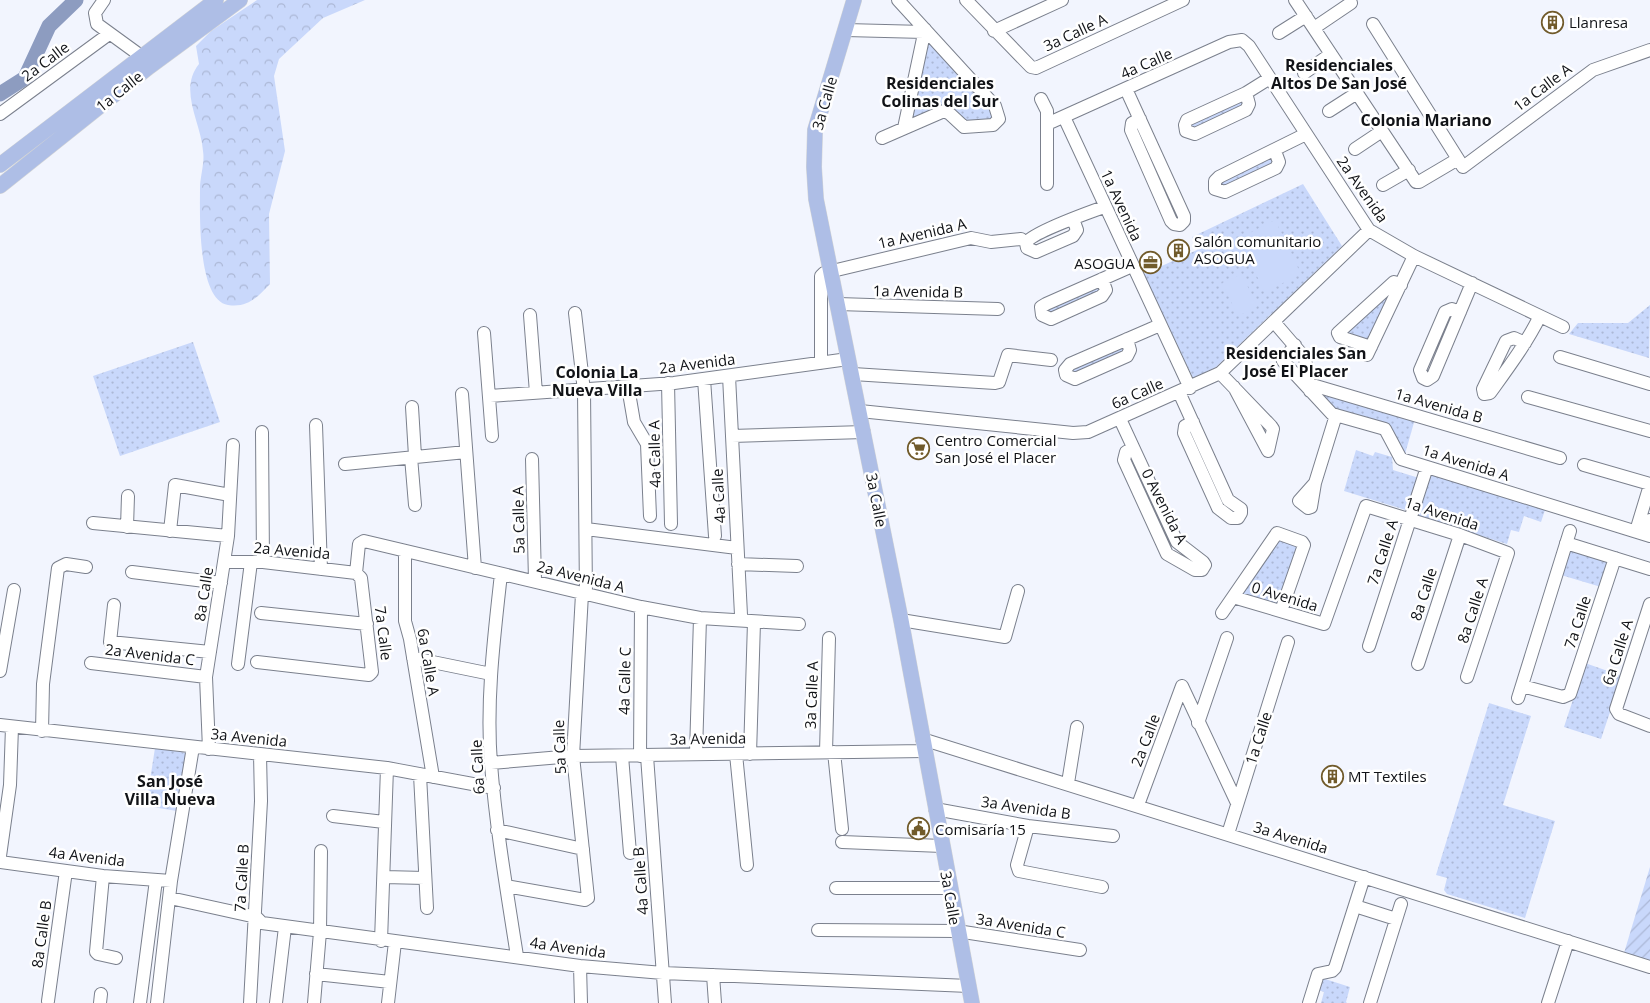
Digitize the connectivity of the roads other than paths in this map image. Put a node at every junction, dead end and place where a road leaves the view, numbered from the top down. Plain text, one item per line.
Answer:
1 (104, 0) edge
2 (216, 0) edge
3 (240, 0) edge
4 (854, 0) edge
5 (898, 0) edge
6 (966, 0) edge
7 (1062, 0) edge
8 (1183, 0) edge
9 (1295, 0) edge
10 (1351, 3) dead end
11 (1306, 16) junction
12 (1373, 24) dead end
13 (1314, 28) junction
14 (846, 30) junction
15 (925, 31) junction
16 (994, 31) junction
17 (1280, 33) dead end
18 (108, 34) junction
19 (1241, 39) joint
20 (1650, 50) edge
21 (1331, 54) junction
22 (141, 56) junction
23 (1304, 72) dead end
24 (1270, 78) junction
25 (1126, 89) junction
26 (1246, 93) junction
27 (1357, 93) junction
28 (1041, 99) dead end
29 (908, 109) junction
30 (1329, 111) dead end
31 (0, 114) edge
32 (1064, 117) junction
33 (1140, 119) junction
34 (917, 122) junction
35 (1047, 124) junction
36 (904, 128) junction
37 (1382, 131) junction
38 (1306, 134) junction
39 (882, 138) dead end
40 (1355, 149) dead end
41 (1275, 151) junction
42 (1461, 163) junction
43 (0, 165) edge
44 (1409, 170) junction
45 (1047, 184) dead end
46 (0, 186) edge
47 (1384, 186) dead end
48 (1104, 207) junction
49 (1073, 219) dead end
50 (1369, 230) junction
51 (1021, 239) dead end
52 (1414, 256) junction
53 (1132, 266) junction
54 (831, 271) junction
55 (1102, 279) junction
56 (1472, 283) junction
57 (1401, 285) junction
58 (838, 304) junction
59 (998, 309) dead end
60 (1460, 312) junction
61 (575, 313) dead end
62 (530, 315) dead end
63 (1540, 316) junction
64 (1274, 322) junction
65 (1160, 324) junction
66 (1563, 327) dead end
67 (484, 333) dead end
68 (1127, 339) junction
69 (1525, 344) dead end
70 (1294, 346) junction
71 (1560, 357) dead end
72 (848, 359) junction
73 (1051, 360) dead end
74 (821, 363) junction
75 (1220, 373) junction
76 (853, 374) junction
77 (729, 376) junction
78 (704, 379) junction
79 (668, 383) junction
80 (1650, 384) edge
81 (628, 387) junction
82 (1310, 387) junction
83 (1234, 388) dead end
84 (1184, 390) junction
85 (584, 391) junction
86 (536, 393) junction
87 (462, 394) dead end
88 (490, 396) junction
89 (1528, 397) dead end
90 (412, 407) dead end
91 (860, 411) junction
92 (1336, 415) junction
93 (1120, 419) junction
94 (1193, 422) junction
95 (316, 424) dead end
96 (1650, 431) edge
97 (262, 432) dead end
98 (864, 432) junction
99 (492, 436) dead end
100 (732, 436) junction
101 (233, 444) dead end
102 (1133, 448) junction
103 (466, 452) junction
104 (413, 457) junction
105 (1560, 458) dead end
106 (532, 459) dead end
107 (345, 464) dead end
108 (1584, 465) dead end
109 (1427, 467) junction
110 (1315, 483) dead end
111 (1650, 485) edge
112 (230, 494) junction
113 (128, 496) dead end
114 (415, 505) dead end
115 (650, 516) dead end
116 (1410, 519) junction
117 (1650, 520) edge
118 (92, 523) dead end
119 (671, 524) dead end
120 (127, 527) junction
121 (586, 529) junction
122 (170, 531) junction
123 (1644, 534) edge
124 (1460, 535) junction
125 (228, 536) junction
126 (715, 536) dead end
127 (359, 544) joint
128 (737, 548) junction
129 (405, 552) junction
130 (1508, 553) joint
131 (1615, 558) junction
132 (224, 562) junction
133 (257, 562) junction
134 (738, 564) junction
135 (797, 566) dead end
136 (86, 567) dead end
137 (475, 568) junction
138 (321, 569) junction
139 (1650, 569) edge
140 (132, 572) dead end
141 (356, 573) junction
142 (501, 574) junction
143 (535, 580) junction
144 (221, 583) junction
145 (14, 590) dead end
146 (1018, 591) dead end
147 (584, 594) junction
148 (1233, 597) junction
149 (1650, 604) edge
150 (114, 605) dead end
151 (641, 607) junction
152 (1281, 611) junction
153 (261, 613) dead end
154 (1222, 613) dead end
155 (741, 615) dead end
156 (700, 618) junction
157 (901, 620) junction
158 (754, 622) junction
159 (1326, 623) joint
160 (367, 624) junction
161 (800, 624) dead end
162 (830, 638) dead end
163 (1227, 638) dead end
164 (1288, 642) dead end
165 (1368, 646) dead end
166 (210, 652) junction
167 (413, 658) junction
168 (257, 662) dead end
169 (91, 663) dead end
170 (238, 664) dead end
171 (1418, 664) dead end
172 (0, 671) edge
173 (491, 674) junction
174 (1467, 676) dead end
175 (206, 677) junction
176 (1198, 723) junction
177 (6, 726) edge
178 (1077, 726) dead end
179 (1650, 726) edge
180 (42, 730) junction
181 (924, 745) junction
182 (193, 748) junction
183 (209, 749) junction
184 (830, 752) junction
185 (696, 753) junction
186 (260, 754) junction
187 (736, 754) junction
188 (750, 754) junction
189 (573, 756) junction
190 (622, 756) junction
191 (644, 756) junction
192 (491, 763) junction
193 (387, 768) junction
194 (420, 775) junction
195 (433, 777) junction
196 (1068, 783) junction
197 (494, 788) junction
198 (1237, 803) junction
199 (1138, 805) junction
200 (935, 809) junction
201 (332, 816) dead end
202 (384, 822) junction
203 (1028, 826) junction
204 (842, 829) dead end
205 (497, 830) junction
206 (1228, 834) junction
207 (1113, 836) dead end
208 (842, 842) dead end
209 (942, 846) junction
210 (583, 849) junction
211 (321, 851) dead end
212 (630, 853) dead end
213 (0, 856) edge
214 (0, 862) edge
215 (747, 865) dead end
216 (66, 871) junction
217 (103, 876) junction
218 (1364, 876) junction
219 (384, 877) junction
220 (425, 878) junction
221 (156, 880) junction
222 (171, 881) junction
223 (506, 886) junction
224 (1102, 887) dead end
225 (836, 888) dead end
226 (950, 888) junction
227 (170, 898) junction
228 (1400, 904) dead end
229 (1355, 906) junction
230 (427, 908) dead end
231 (256, 917) junction
232 (1396, 919) junction
233 (285, 927) junction
234 (818, 930) dead end
235 (957, 931) junction
236 (320, 932) junction
237 (381, 941) junction
238 (1568, 941) junction
239 (395, 942) junction
240 (1080, 950) dead end
241 (517, 956) junction
242 (116, 958) dead end
243 (580, 966) junction
244 (1650, 967) edge
245 (663, 973) junction
246 (316, 974) junction
247 (713, 975) junction
248 (390, 982) junction
249 (969, 986) junction
250 (48, 1001) dead end
251 (140, 1003) edge
252 (157, 1003) edge
253 (250, 1003) edge
254 (276, 1003) edge
255 (314, 1003) edge
256 (388, 1003) edge
257 (582, 1003) edge
258 (665, 1003) edge
259 (716, 1003) edge
260 (972, 1003) edge
261 (1309, 1003) edge
262 (1370, 1003) edge
263 (1548, 1003) edge

1 - 18 street
2 - 22 main road, 1a Calle
3 - 46 main road, 1a Calle
4 - 14 main road, 3a Calle
5 - 15 street
6 - 16 street
7 - 16 street
8 - 16 street, 3a Calle A
9 - 11 street
10 - 13 street
11 - 13 street
11 - 17 street
12 - 42 street
13 - 21 street
14 - 15 street
14 - 54 main road, 3a Calle
15 - 29 street
15 - 34 street
18 - 22 street
18 - 31 street, 2a Calle
19 - 24 street, 2a Avenida
19 - 25 street, 4a Calle
20 - 42 street, 1a Calle A
21 - 23 street
21 - 27 street
22 - 43 main road, 1a Calle
24 - 26 street
24 - 38 street, 2a Avenida
25 - 32 street, 4a Calle
25 - 33 street
26 - 26 street
27 - 30 street
27 - 37 street
28 - 35 street
29 - 34 street
29 - 36 street
32 - 35 street, 4a Calle
32 - 48 street, 1a Avenida
33 - 33 street
34 - 36 street
35 - 45 street
36 - 39 street
37 - 40 street
37 - 44 street
38 - 41 street
38 - 50 street, 2a Avenida
41 - 41 street
42 - 44 street, 1a Calle A
44 - 47 street
48 - 49 street
48 - 53 street, 1a Avenida
50 - 52 street, 2a Avenida
50 - 64 street, 6a Calle
51 - 54 street, 1a Avenida A
52 - 56 street, 2a Avenida
52 - 57 street
53 - 55 street
53 - 65 street, 1a Avenida
54 - 58 main road, 3a Calle
54 - 74 street
55 - 55 street
56 - 60 street
56 - 63 street, 2a Avenida
57 - 57 street
58 - 59 street, 1a Avenida B
58 - 72 main road, 3a Calle
60 - 60 street
61 - 85 street, 5a Calle
62 - 86 street
63 - 66 street, 2a Avenida
63 - 69 street
64 - 70 street
64 - 75 street, 6a Calle
65 - 68 street
65 - 84 street, 1a Avenida
67 - 88 street
68 - 68 street
70 - 82 street
70 - 82 street, 1a Avenida A
71 - 80 street
72 - 74 street, 2a Avenida
72 - 76 main road, 3a Calle
73 - 76 street
74 - 77 street, 2a Avenida
75 - 83 street
75 - 84 street, 6a Calle
76 - 91 main road, 3a Calle
77 - 78 street, 2a Avenida
77 - 100 street, 4a Calle
78 - 79 street, 2a Avenida
78 - 126 street
79 - 81 street, 2a Avenida
79 - 119 street, 4a Calle A
81 - 85 street, 2a Avenida
81 - 115 street
82 - 92 street, 1a Avenida A
82 - 105 street, 1a Avenida B
84 - 93 street, 6a Calle
84 - 94 street, 1a Avenida
85 - 86 street, 2a Avenida
85 - 121 street, 5a Calle
86 - 88 street, 2a Avenida
87 - 103 street
88 - 99 street
89 - 96 street
90 - 104 street
91 - 93 street, 6a Calle
91 - 98 main road, 3a Calle
92 - 109 street, 1a Avenida A
92 - 110 street
93 - 102 street, 0 Avenida A
94 - 94 street, 1a Avenida
95 - 138 street
97 - 133 street
98 - 100 street
98 - 157 main road, 3a Calle
100 - 128 street, 4a Calle
101 - 112 street, 8a Calle
102 - 102 street, 0 Avenida A
103 - 104 street
103 - 137 street
104 - 107 street
104 - 114 street
106 - 143 street, 5a Calle A
108 - 111 street
109 - 116 street, 7a Calle A
109 - 123 street, 1a Avenida A
111 - 123 street
112 - 122 street
112 - 125 street, 8a Calle
113 - 120 street
116 - 124 street, 1a Avenida
116 - 159 street, 1a Avenida
116 - 165 street, 7a Calle A
117 - 123 street
118 - 120 street
120 - 122 street
121 - 128 street
121 - 147 street, 5a Calle
122 - 125 street
124 - 130 street, 1a Avenida
124 - 171 street, 8a Calle
125 - 132 street, 8a Calle
127 - 129 street, 2a Avenida A
127 - 141 street, 7a Calle
128 - 134 street, 4a Calle
129 - 137 street, 2a Avenida A
129 - 167 street, 6a Calle A
130 - 174 street, 8a Calle A
131 - 131 street, 7a Calle
131 - 139 street
132 - 133 street, 2a Avenida
132 - 144 street, 8a Calle
133 - 138 street, 2a Avenida
133 - 170 street
134 - 135 street
134 - 155 street, 4a Calle
136 - 180 street
137 - 142 street, 2a Avenida A
138 - 141 street, 2a Avenida
140 - 144 street
141 - 160 street, 7a Calle
142 - 143 street, 2a Avenida A
142 - 173 street, 6a Calle
143 - 147 street, 2a Avenida A
144 - 166 street, 8a Calle
145 - 172 street
146 - 157 street
147 - 151 street, 2a Avenida A
147 - 189 street, 5a Calle
148 - 152 street, 0 Avenida
148 - 152 street
148 - 154 street
149 - 179 street, 6a Calle A
150 - 166 street
151 - 156 street, 2a Avenida A
151 - 191 street, 4a Calle C
152 - 159 street, 0 Avenida
153 - 160 street
156 - 158 street, 2a Avenida A
156 - 185 street
157 - 181 main road, 3a Calle
158 - 161 street, 2a Avenida A
158 - 188 street
160 - 168 street, 7a Calle
162 - 184 street, 3a Calle A
163 - 176 street
164 - 198 street, 1a Calle
166 - 175 street, 8a Calle
167 - 173 street
167 - 195 street, 6a Calle A
169 - 175 street, 2a Avenida C
173 - 192 street, 6a Calle
175 - 183 street, 8a Calle
176 - 198 street
176 - 199 street, 2a Calle
177 - 180 street, 3a Avenida
177 - 213 street
178 - 196 street
180 - 182 street, 3a Avenida
181 - 184 street, 3a Avenida
181 - 196 street, 3a Avenida
181 - 200 main road, 3a Calle
182 - 183 street, 3a Avenida
182 - 222 street
183 - 186 street, 3a Avenida
184 - 188 street, 3a Avenida
184 - 204 street, 3a Calle A
185 - 187 street, 3a Avenida
185 - 191 street, 3a Avenida
186 - 193 street, 3a Avenida
186 - 231 street, 7a Calle B
187 - 188 street, 3a Avenida
187 - 215 street
189 - 190 street, 3a Avenida
189 - 192 street, 3a Avenida
189 - 210 street, 5a Calle
190 - 191 street, 3a Avenida
190 - 212 street
191 - 245 street, 4a Calle B
192 - 197 street, 6a Calle
193 - 194 street, 3a Avenida
193 - 202 street
194 - 195 street, 3a Avenida
194 - 220 street
195 - 197 street, 3a Avenida
196 - 199 street, 3a Avenida
197 - 205 street, 6a Calle
198 - 206 street, 1a Calle
199 - 206 street, 3a Avenida
200 - 203 street, 3a Avenida B
200 - 209 main road, 3a Calle
201 - 202 street
202 - 219 street
203 - 207 street, 3a Avenida B
203 - 224 street
205 - 210 street
205 - 223 street, 6a Calle
206 - 218 street, 3a Avenida
208 - 209 street
209 - 226 main road, 3a Calle
210 - 223 street, 5a Calle
211 - 236 street
214 - 216 street, 4a Avenida
216 - 217 street, 4a Avenida
216 - 250 street, 8a Calle B
217 - 221 street, 4a Avenida
217 - 242 street
218 - 229 street
218 - 238 street, 3a Avenida
219 - 220 street
219 - 237 street
220 - 230 street
221 - 222 street, 4a Avenida
221 - 251 street
222 - 227 street
223 - 241 street, 6a Calle
225 - 226 street
226 - 235 main road, 3a Calle
227 - 231 street, 4a Avenida
227 - 252 street
228 - 232 street
229 - 232 street
229 - 261 street
231 - 233 street, 4a Avenida
231 - 253 street, 7a Calle B
232 - 262 street
233 - 236 street, 4a Avenida
233 - 254 street
234 - 235 street, 3a Avenida C
235 - 240 street, 3a Avenida C
235 - 249 main road, 3a Calle
236 - 237 street, 4a Avenida
236 - 246 street
237 - 239 street, 4a Avenida
238 - 244 street, 3a Avenida
238 - 263 street
239 - 241 street, 4a Avenida
239 - 248 street
241 - 243 street, 4a Avenida
243 - 245 street, 4a Avenida
243 - 257 street
245 - 247 street, 4a Avenida
245 - 258 street, 4a Calle B
246 - 248 street
246 - 255 street
247 - 249 street, 4a Avenida
247 - 259 street
248 - 256 street
249 - 260 main road, 3a Calle

